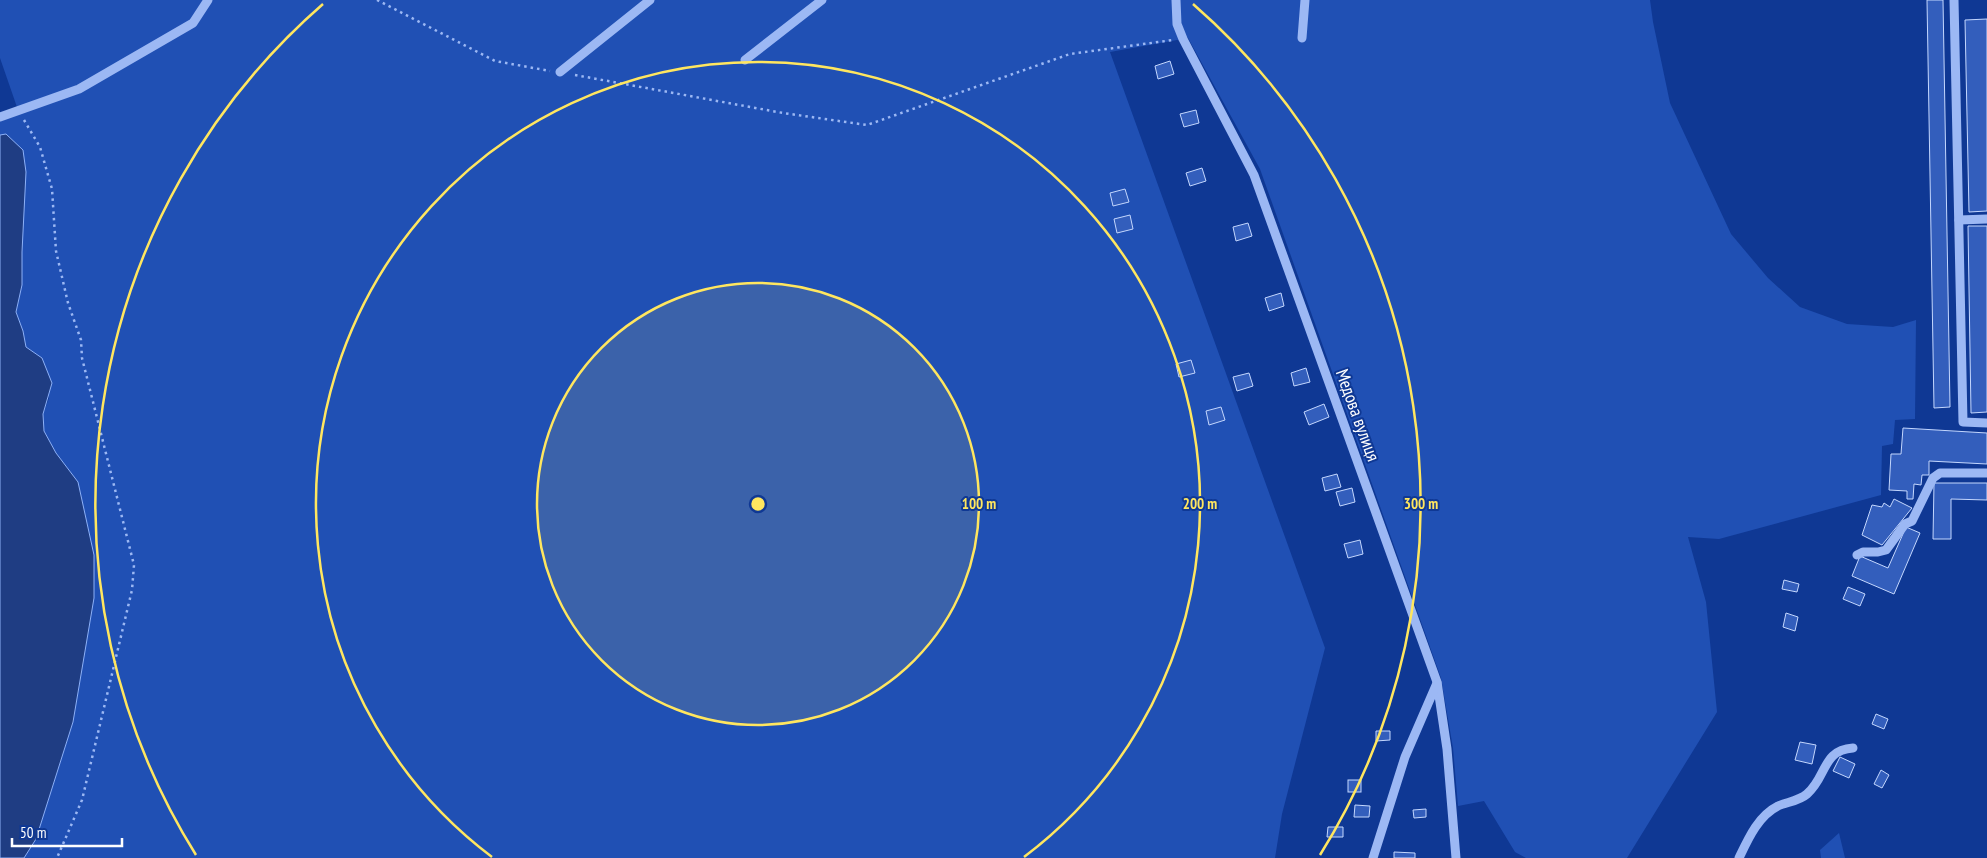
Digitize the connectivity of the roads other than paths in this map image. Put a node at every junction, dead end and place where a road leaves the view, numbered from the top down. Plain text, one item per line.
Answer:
1 (208, 0) edge
2 (650, 0) edge
3 (822, 0) edge
4 (1176, 0) edge
5 (1305, 0) edge
6 (1954, 0) edge
7 (1302, 38) dead end
8 (744, 60) dead end
9 (560, 72) road end
10 (0, 117) edge
11 (1987, 219) edge
12 (1959, 220) junction
13 (1987, 423) edge
14 (1987, 473) edge
15 (1857, 555) dead end
16 (1437, 682) junction
17 (1853, 748) dead end
18 (1373, 858) edge
19 (1456, 858) edge
20 (1739, 858) edge

1 - 10 street
2 - 9 street
3 - 8 street
4 - 16 street, Медова вулиця
5 - 7 street
6 - 12 street
11 - 12 street
12 - 13 street
14 - 15 street
16 - 18 street
16 - 19 street, Медова вулиця
17 - 20 street

